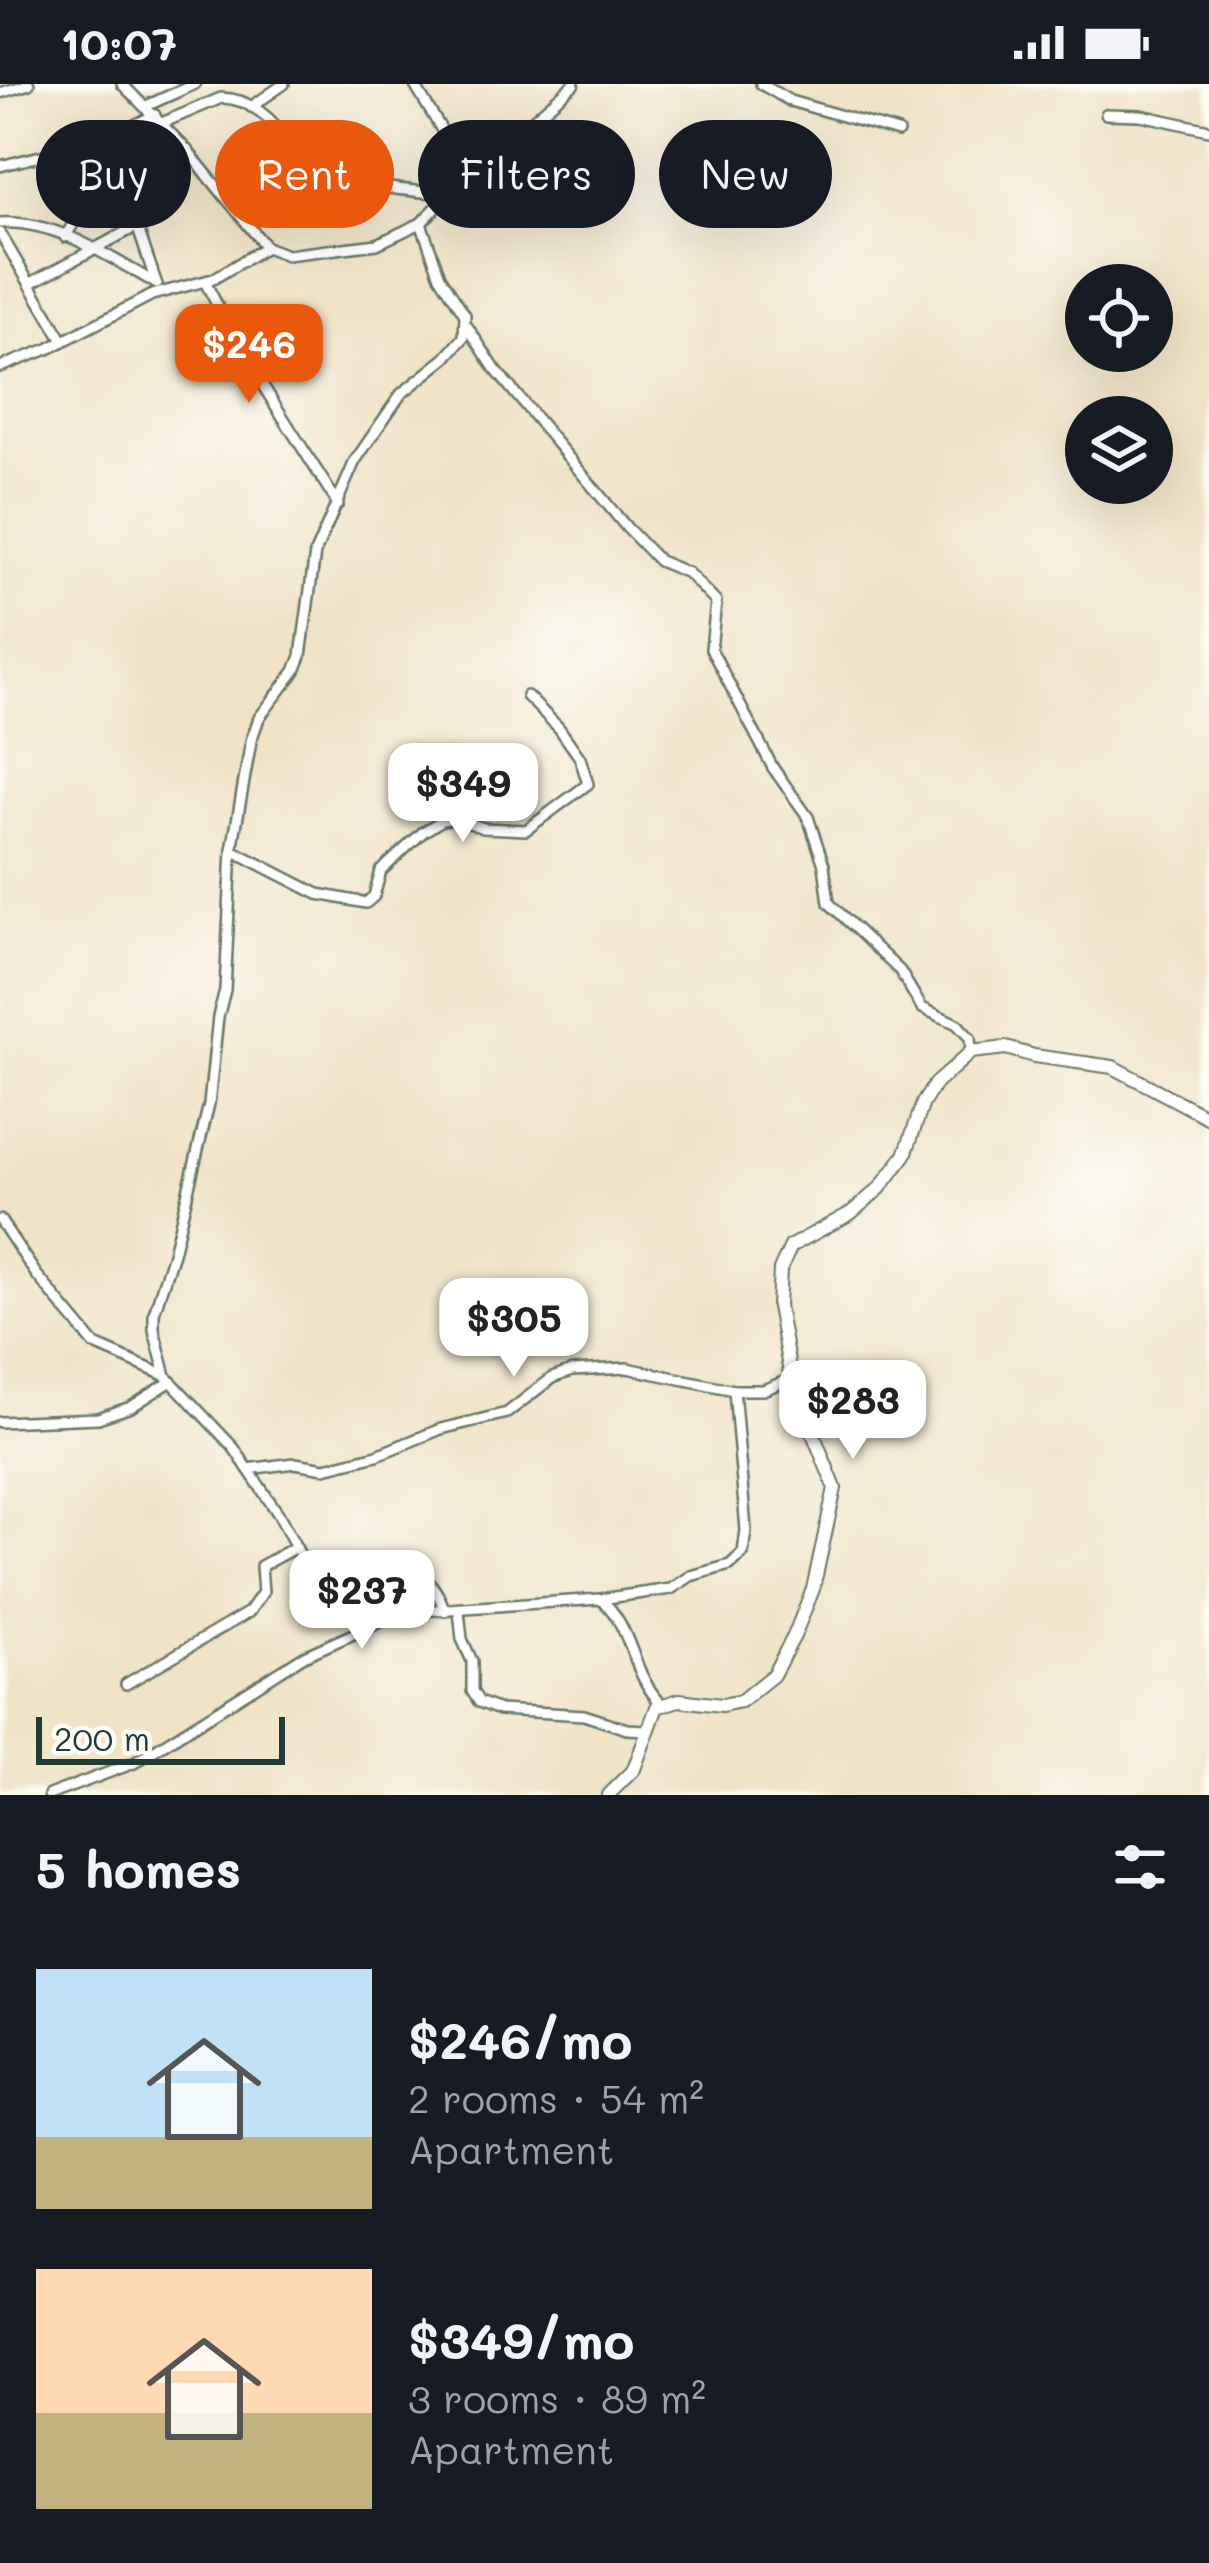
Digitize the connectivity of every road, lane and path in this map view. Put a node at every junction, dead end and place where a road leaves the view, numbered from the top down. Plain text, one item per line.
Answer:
1 (29, 84) edge
2 (122, 84) edge
3 (195, 84) edge
4 (284, 84) edge
5 (414, 84) edge
6 (574, 84) edge
7 (761, 84) edge
8 (0, 93) edge
9 (251, 106) junction
10 (1106, 114) dead end
11 (154, 115) junction
12 (159, 120) edge
13 (436, 120) edge
14 (532, 120) edge
15 (1209, 130) edge
16 (898, 132) dead end
17 (191, 155) edge
18 (0, 166) edge
19 (418, 189) edge
20 (0, 223) edge
21 (418, 225) edge
22 (71, 228) edge
23 (133, 228) edge
24 (140, 228) edge
25 (423, 228) edge
26 (0, 233) edge
27 (65, 237) junction
28 (95, 248) junction
29 (266, 248) junction
30 (205, 282) junction
31 (32, 283) junction
32 (159, 288) junction
33 (467, 326) junction
34 (63, 340) junction
35 (1, 368) edge
36 (338, 504) junction
37 (527, 696) dead end
38 (232, 850) junction
39 (971, 1052) junction
40 (1209, 1118) edge
41 (0, 1220) edge
42 (168, 1379) junction
43 (791, 1379) junction
44 (734, 1390) junction
45 (0, 1422) edge
46 (248, 1469) junction
47 (296, 1547) junction
48 (332, 1577) junction
49 (600, 1599) junction
50 (445, 1611) junction
51 (458, 1611) junction
52 (389, 1618) junction
53 (126, 1684) dead end
54 (662, 1704) junction
55 (647, 1730) junction
56 (49, 1795) edge
57 (608, 1795) edge

1 - 8 street
2 - 11 street
3 - 11 street
4 - 9 street
5 - 13 street
6 - 14 street
7 - 16 street
9 - 11 street
9 - 19 street
10 - 15 street
11 - 12 street
11 - 18 street
17 - 29 street
20 - 27 street
21 - 29 street
22 - 27 street
23 - 28 street
24 - 32 street
25 - 33 street
26 - 31 street
27 - 28 street
28 - 31 street
28 - 32 street
29 - 30 street
30 - 32 street
30 - 36 street
31 - 34 street
32 - 34 street
33 - 36 street
33 - 39 street
34 - 35 street
36 - 38 street
37 - 38 street
38 - 42 street
39 - 40 street
39 - 43 street
41 - 42 street
42 - 45 street
42 - 46 street
43 - 44 street
43 - 54 street
44 - 46 street
44 - 49 street
46 - 47 street
47 - 48 street
47 - 53 street
48 - 50 street
48 - 52 street
49 - 51 street
49 - 54 street
50 - 51 street
50 - 52 street
51 - 55 street
52 - 56 street
54 - 55 street
55 - 57 street

